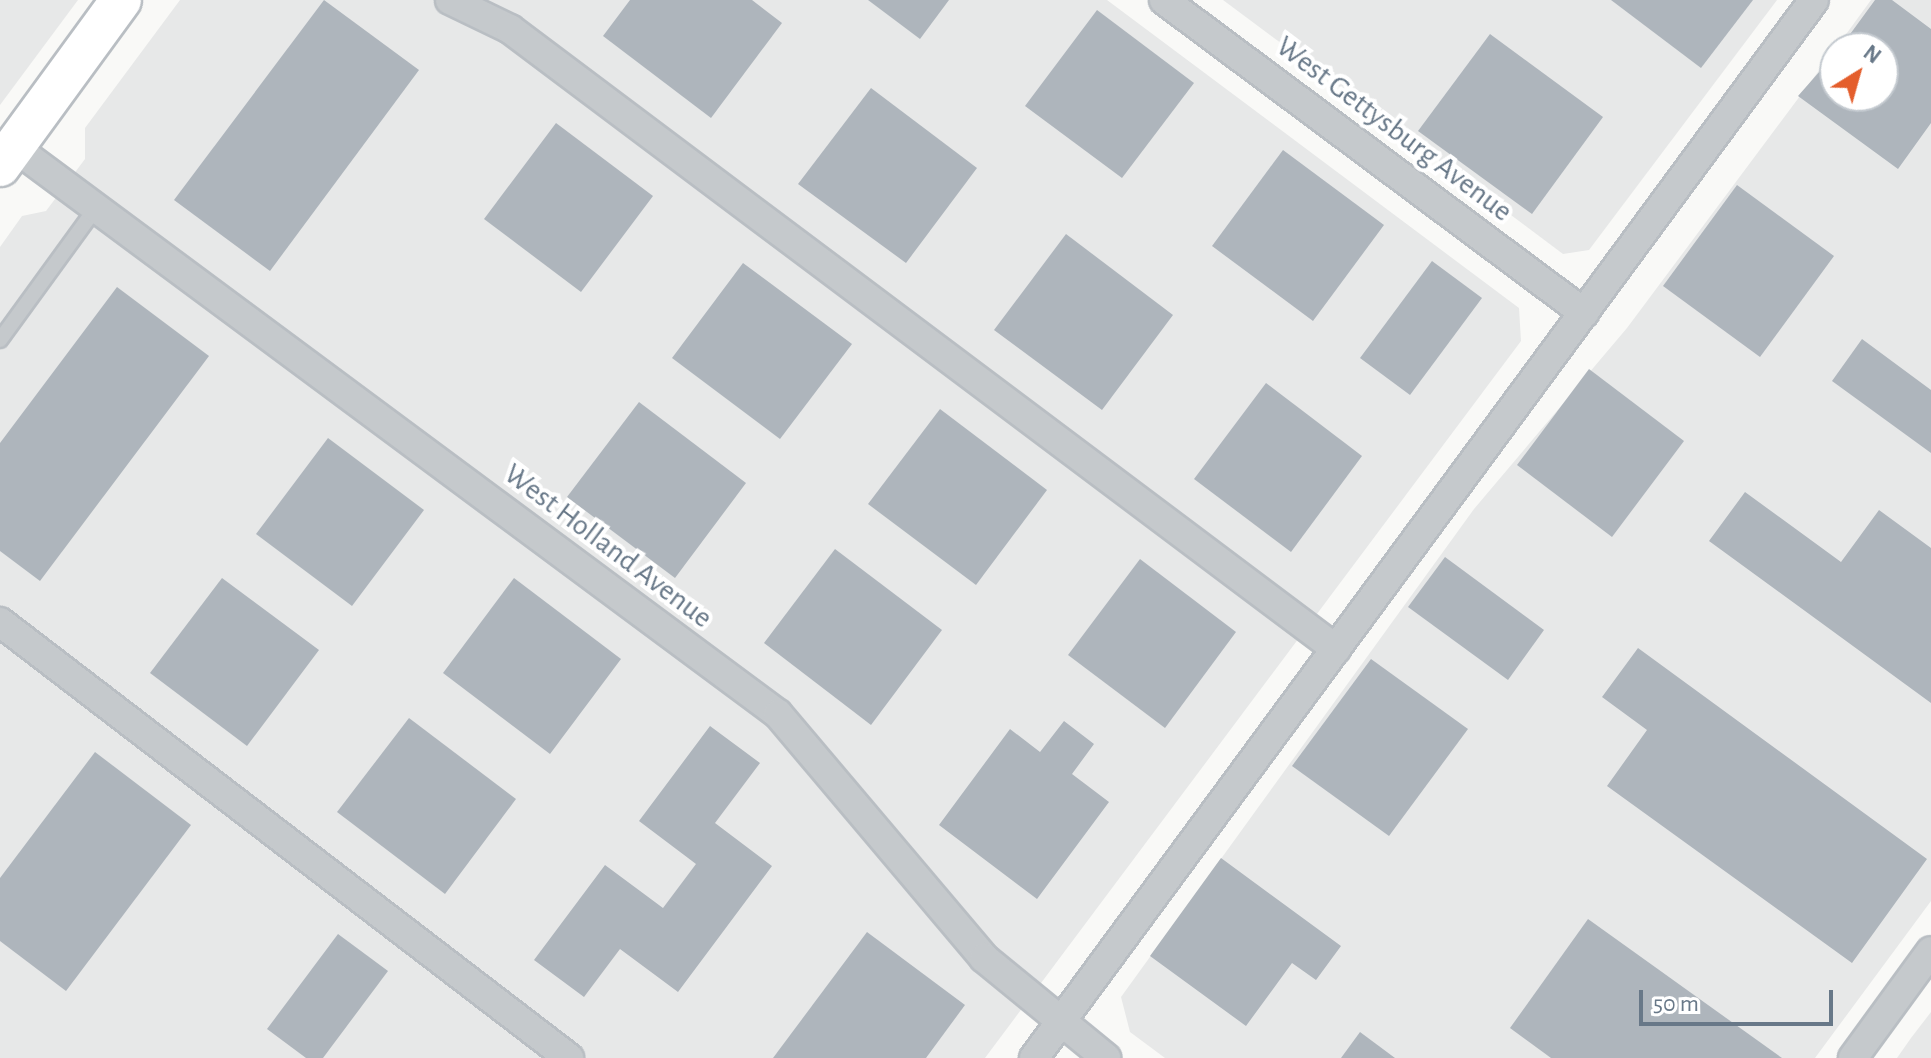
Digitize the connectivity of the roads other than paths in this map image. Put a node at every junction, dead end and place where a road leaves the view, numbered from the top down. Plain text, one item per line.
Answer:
1 (121, 0) edge
2 (450, 0) edge
3 (1164, 0) edge
4 (1814, 0) edge
5 (7, 156) edge
6 (96, 208) junction
7 (1584, 313) junction
8 (0, 340) edge
9 (0, 622) edge
10 (1336, 649) junction
11 (1931, 951) edge
12 (1060, 1023) junction
13 (569, 1058) edge
14 (1034, 1058) edge
15 (1106, 1058) edge
16 (1853, 1058) edge

1 - 5 main road
2 - 10 street
3 - 7 street, West Gettysburg Avenue
4 - 7 street
5 - 6 street, West Holland Avenue
6 - 8 lane
6 - 12 street, West Holland Avenue
7 - 10 street
9 - 13 street
10 - 12 street
11 - 16 street
12 - 14 street
12 - 15 street, West Holland Avenue

